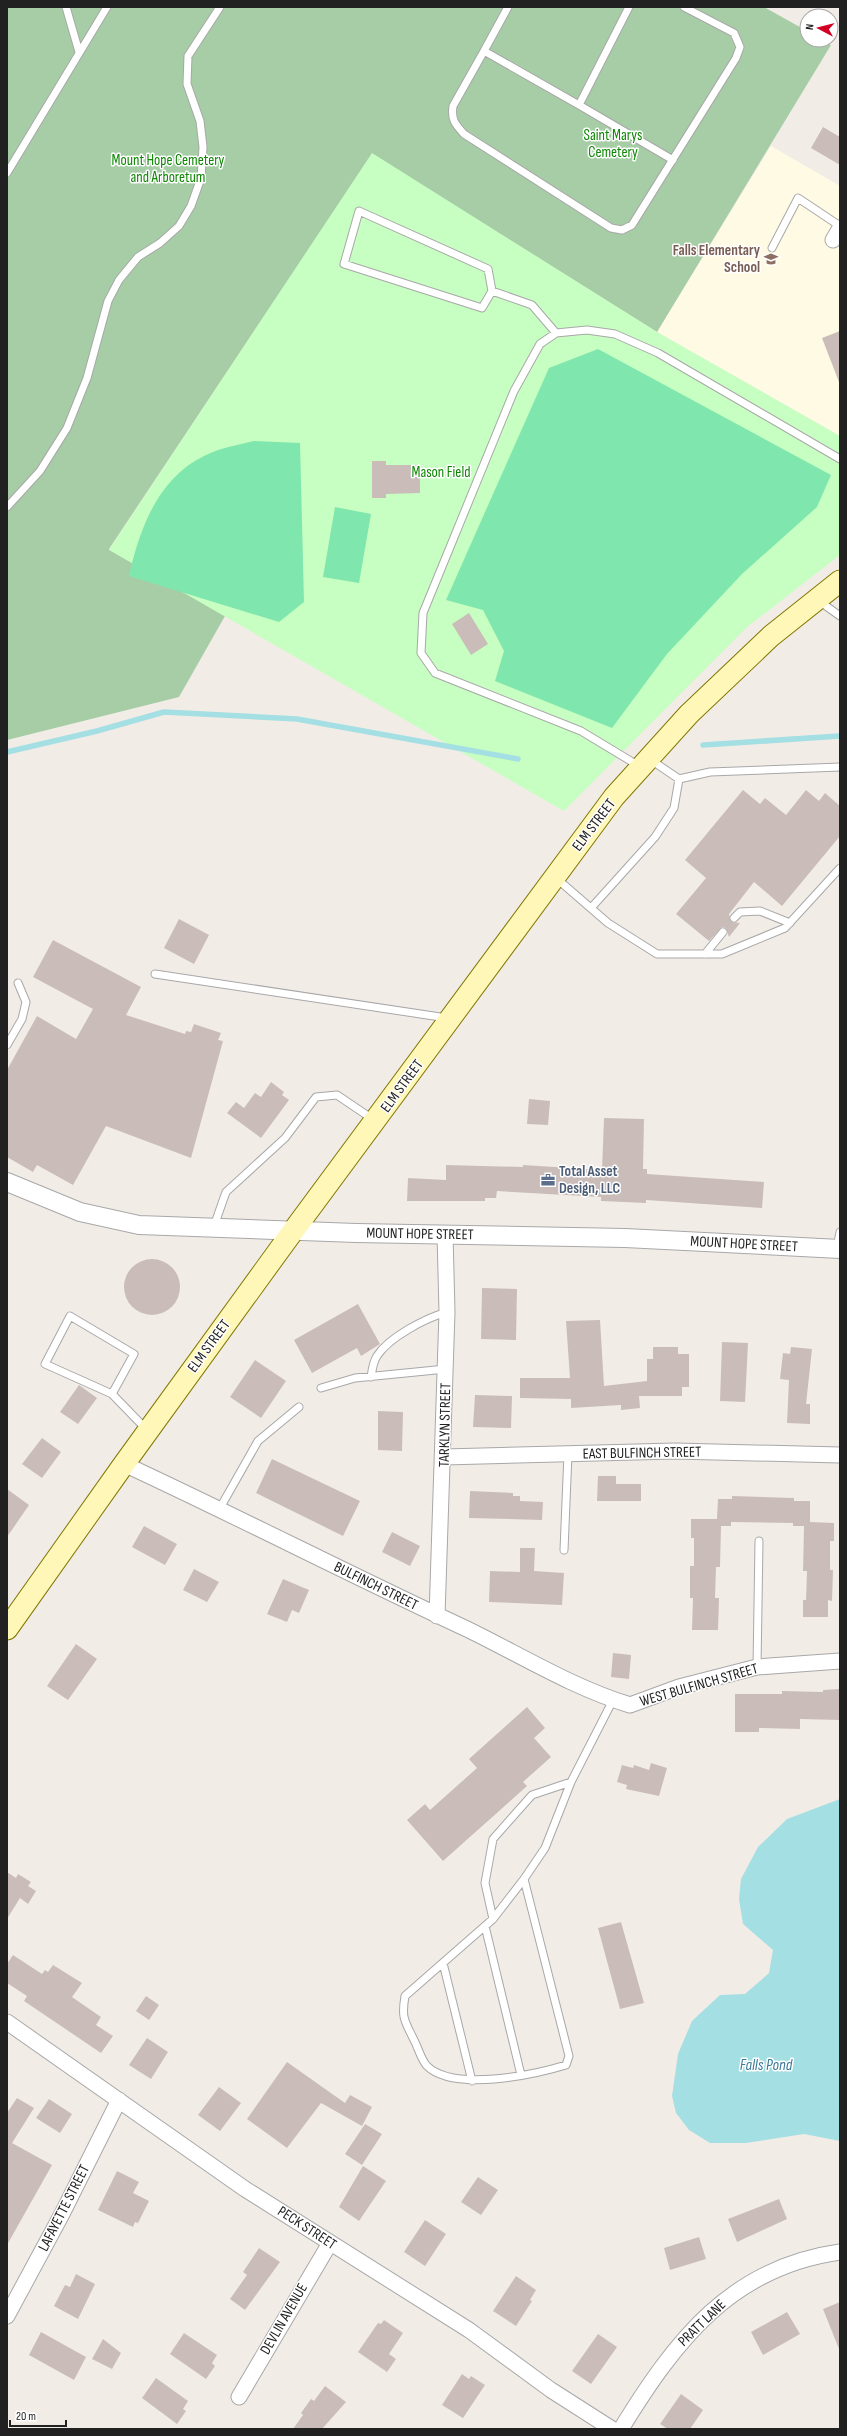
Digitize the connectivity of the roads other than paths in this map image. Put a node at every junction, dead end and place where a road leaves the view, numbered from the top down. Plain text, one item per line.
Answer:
1 (66, 7) edge
2 (107, 7) edge
3 (220, 7) edge
4 (508, 7) edge
5 (629, 7) edge
6 (684, 7) edge
7 (484, 51) junction
8 (79, 52) junction
9 (579, 105) junction
10 (673, 160) junction
11 (7, 174) edge
12 (838, 231) edge
13 (772, 248) dead end
14 (492, 291) junction
15 (556, 333) junction
16 (840, 459) edge
17 (7, 507) edge
18 (840, 581) edge
19 (817, 599) junction
20 (840, 616) edge
21 (645, 763) junction
22 (840, 767) edge
23 (679, 779) junction
24 (840, 868) edge
25 (555, 877) junction
26 (591, 908) junction
27 (734, 918) dead end
28 (790, 923) junction
29 (723, 932) dead end
30 (705, 954) junction
31 (155, 974) dead end
32 (18, 983) dead end
33 (451, 1018) junction
34 (7, 1045) edge
35 (376, 1122) junction
36 (7, 1182) edge
37 (213, 1228) junction
38 (294, 1231) junction
39 (445, 1234) junction
40 (839, 1243) edge
41 (447, 1312) junction
42 (446, 1369) junction
43 (371, 1377) junction
44 (321, 1388) dead end
45 (112, 1394) junction
46 (299, 1407) dead end
47 (148, 1431) junction
48 (568, 1454) junction
49 (840, 1455) edge
50 (444, 1457) junction
51 (124, 1464) junction
52 (220, 1508) junction
53 (758, 1541) dead end
54 (564, 1550) dead end
55 (437, 1616) junction
56 (10, 1619) edge
57 (840, 1660) edge
58 (757, 1667) junction
59 (613, 1700) junction
60 (630, 1705) joint
61 (571, 1782) junction
62 (524, 1879) junction
63 (493, 1919) junction
64 (485, 1926) junction
65 (443, 1963) junction
66 (7, 2022) edge
67 (521, 2075) junction
68 (472, 2081) junction
69 (119, 2100) junction
70 (330, 2243) junction
71 (840, 2252) edge
72 (7, 2316) edge
73 (239, 2397) dead end
74 (612, 2429) edge
75 (621, 2429) edge

1 - 8 lane
2 - 8 lane
3 - 17 lane
4 - 7 lane
5 - 9 lane
6 - 10 lane
7 - 9 lane
7 - 10 lane
8 - 11 lane
9 - 10 lane
12 - 13 lane
14 - 14 lane
14 - 15 lane
15 - 16 lane
15 - 21 lane
18 - 19 main road, ELM STREET
19 - 20 lane
19 - 21 main road, ELM STREET
21 - 23 lane
21 - 25 main road, ELM STREET
22 - 23 lane
23 - 26 lane
24 - 28 lane
25 - 26 lane
25 - 33 main road, ELM STREET
26 - 30 lane
27 - 28 lane
28 - 30 lane
29 - 30 lane
31 - 33 lane
32 - 34 lane
33 - 35 main road, ELM STREET
35 - 37 lane
35 - 38 main road, ELM STREET
36 - 37 street, MOUNT HOPE STREET
37 - 38 street, MOUNT HOPE STREET
38 - 39 street, MOUNT HOPE STREET
38 - 47 main road, ELM STREET
39 - 40 street, MOUNT HOPE STREET
39 - 41 street, TARKLYN STREET
41 - 42 street, TARKLYN STREET
41 - 43 lane
42 - 43 lane
42 - 50 street, TARKLYN STREET
43 - 44 lane
45 - 45 lane
45 - 47 lane
46 - 52 lane
47 - 51 main road, ELM STREET
48 - 49 street, EAST BULFINCH STREET
48 - 50 street, EAST BULFINCH STREET
48 - 54 lane
50 - 55 street, TARKLYN STREET
51 - 52 street, BULFINCH STREET
51 - 56 main road, ELM STREET
52 - 55 street, BULFINCH STREET
53 - 58 lane
55 - 59 street, BULFINCH STREET
57 - 58 street, WEST BULFINCH STREET
58 - 60 street, WEST BULFINCH STREET
59 - 60 street, BULFINCH STREET
59 - 61 lane
61 - 62 lane
61 - 63 lane
62 - 63 lane
62 - 67 lane
63 - 64 lane
64 - 65 lane
64 - 67 lane
65 - 68 lane
65 - 68 lane
66 - 69 street, PECK STREET
67 - 68 lane
69 - 70 street, PECK STREET
69 - 72 street, LAFAYETTE STREET
70 - 73 street, DEVLIN AVENUE
70 - 74 street, PECK STREET
71 - 75 street, PRATT LANE

